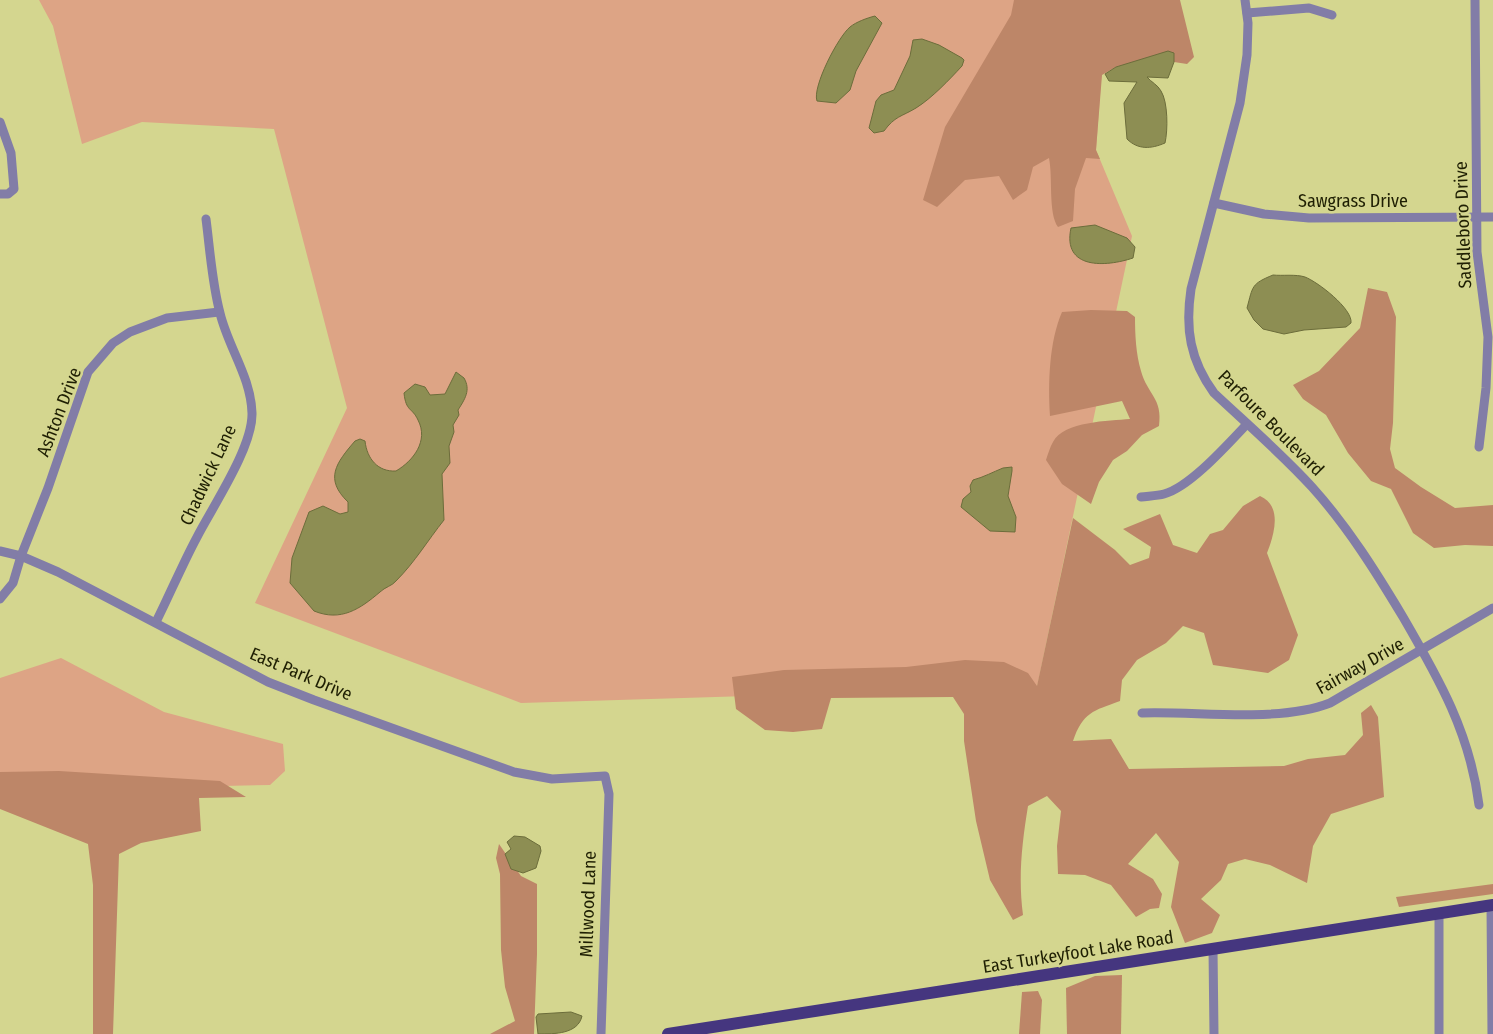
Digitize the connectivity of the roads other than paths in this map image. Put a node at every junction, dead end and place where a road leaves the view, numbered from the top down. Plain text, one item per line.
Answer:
1 (1245, 0) edge
2 (1475, 0) edge
3 (1247, 13) junction
4 (1332, 15) dead end
5 (0, 122) edge
6 (0, 194) edge
7 (1214, 203) junction
8 (1476, 217) junction
9 (1493, 217) edge
10 (206, 220) dead end
11 (219, 312) junction
12 (1247, 424) junction
13 (1479, 447) dead end
14 (1141, 497) dead end
15 (0, 551) edge
16 (21, 556) junction
17 (0, 599) edge
18 (1493, 608) edge
19 (156, 622) junction
20 (1422, 650) junction
21 (1142, 713) dead end
22 (605, 776) joint
23 (1479, 805) dead end
24 (1492, 905) edge
25 (1439, 913) junction
26 (1213, 949) junction
27 (737, 1029) edge
28 (601, 1034) edge
29 (668, 1034) edge
30 (1214, 1034) edge
31 (1439, 1034) edge
32 (1492, 1034) edge

1 - 3 street, Parfoure Boulevard
2 - 8 street, Saddleboro Drive
3 - 4 street
3 - 7 street, Parfoure Boulevard
5 - 6 street
7 - 8 street, Sawgrass Drive
7 - 12 street, Parfoure Boulevard
8 - 9 street, Sawgrass Drive
8 - 13 street, Saddleboro Drive
10 - 11 street, Chadwick Lane
11 - 16 street, Ashton Drive
11 - 19 street, Chadwick Lane
12 - 14 street
12 - 20 street, Parfoure Boulevard
15 - 16 street, East Park Drive
16 - 17 street, Ashton Drive
16 - 19 street, East Park Drive
18 - 20 street, Fairway Drive
19 - 22 street, East Park Drive
20 - 21 street, Fairway Drive
20 - 23 street, Parfoure Boulevard
22 - 28 street, Millwood Lane
24 - 25 main road, East Turkeyfoot Lake Road
24 - 32 street
25 - 26 main road, East Turkeyfoot Lake Road
25 - 31 street
26 - 27 main road, East Turkeyfoot Lake Road
26 - 30 street
27 - 29 main road, East Turkeyfoot Lake Road

